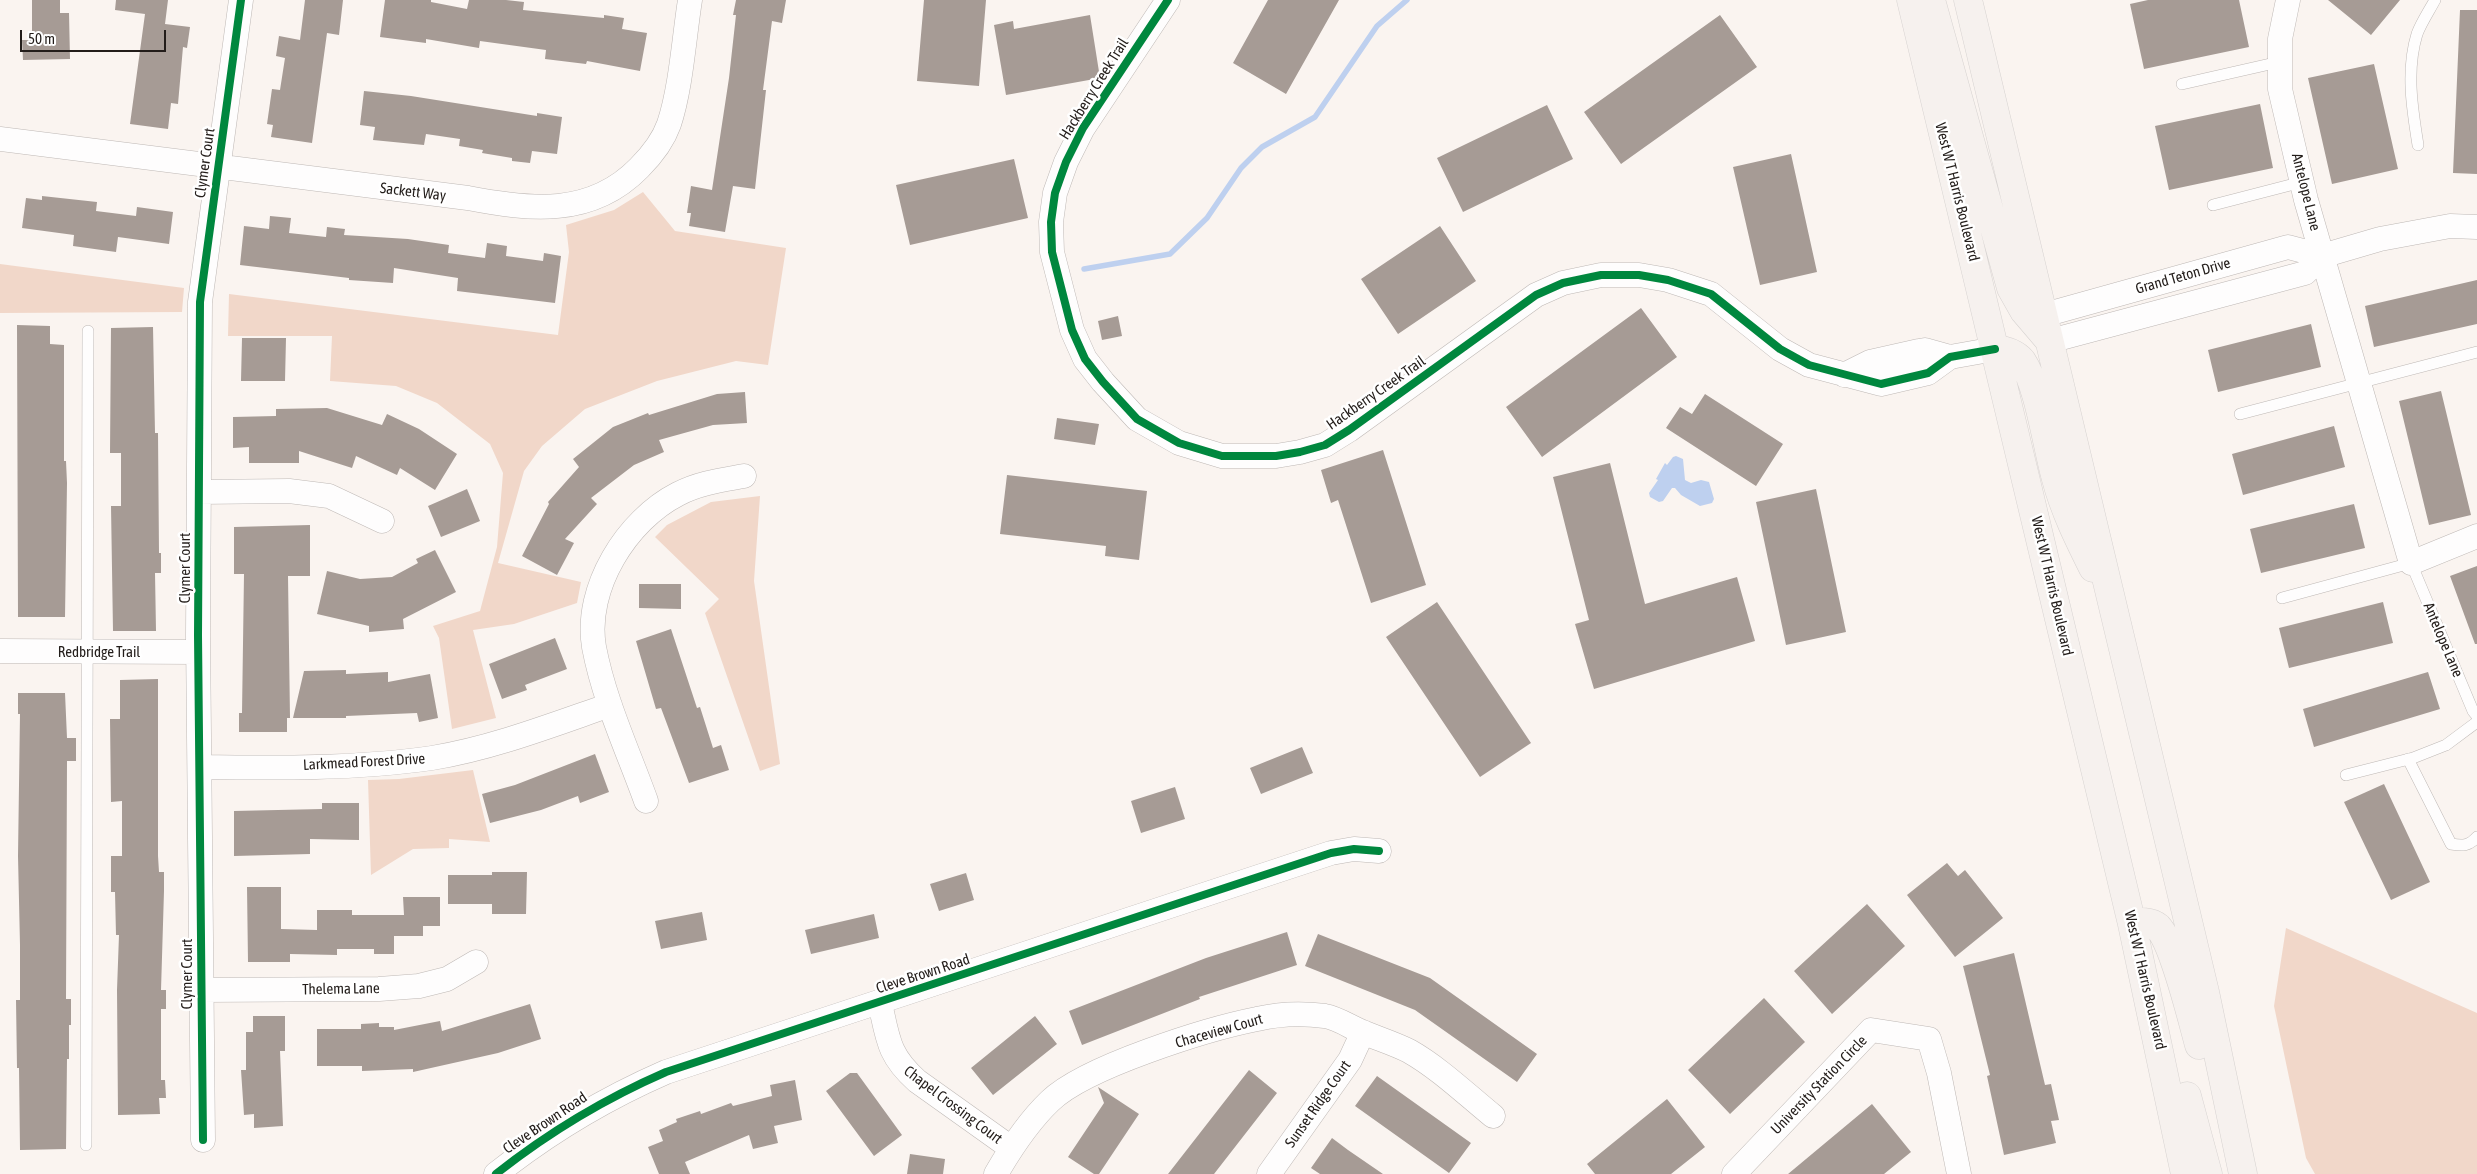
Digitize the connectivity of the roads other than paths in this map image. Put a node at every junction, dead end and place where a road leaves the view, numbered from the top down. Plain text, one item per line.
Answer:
1 (241, 0) edge
2 (690, 0) edge
3 (1168, 0) edge
4 (1911, 0) edge
5 (1931, 0) edge
6 (1968, 0) edge
7 (2288, 0) edge
8 (2435, 0) edge
9 (2279, 62) junction
10 (2182, 84) dead end
11 (0, 140) edge
12 (2418, 145) dead end
13 (218, 168) junction
14 (2302, 182) junction
15 (2212, 204) dead end
16 (2477, 226) edge
17 (2322, 256) junction
18 (2044, 315) junction
19 (88, 331) dead end
20 (2050, 341) junction
21 (1995, 349) junction
22 (2477, 352) edge
23 (2360, 381) junction
24 (2240, 414) dead end
25 (744, 476) dead end
26 (199, 492) junction
27 (382, 521) dead end
28 (2477, 536) edge
29 (2411, 562) junction
30 (2282, 598) dead end
31 (2114, 609) junction
32 (0, 651) edge
33 (88, 652) junction
34 (198, 652) junction
35 (610, 705) junction
36 (2477, 716) edge
37 (2477, 722) edge
38 (2408, 759) junction
39 (200, 767) junction
40 (2346, 775) dead end
41 (646, 801) dead end
42 (2477, 837) edge
43 (1379, 851) dead end
44 (2132, 924) junction
45 (476, 962) dead end
46 (201, 990) junction
47 (880, 1003) junction
48 (1363, 1032) junction
49 (2162, 1058) junction
50 (1493, 1116) dead end
51 (203, 1140) dead end
52 (86, 1145) dead end
53 (1011, 1148) junction
54 (2241, 1165) edge
55 (496, 1174) edge
56 (996, 1174) edge
57 (1268, 1174) edge
58 (1734, 1174) edge
59 (1959, 1174) edge
60 (2185, 1174) edge
61 (2208, 1174) edge

1 - 13 street, Clymer Court
2 - 13 street, Sackett Way
3 - 21 street, Hackberry Creek Trail
4 - 21 main road, West W T Harris Boulevard
5 - 20 main road
6 - 18 main road
7 - 9 street, Antelope Lane
8 - 12 lane
9 - 10 lane
9 - 14 street, Antelope Lane
11 - 13 street, Sackett Way
13 - 26 street, Clymer Court
14 - 15 lane
14 - 17 street, Antelope Lane
16 - 17 street, Grand Teton Drive
17 - 18 street, Grand Teton Drive
17 - 20 street, Grand Teton Drive
17 - 23 street, Antelope Lane
18 - 20 main road
19 - 33 lane
20 - 31 main road
21 - 31 main road
21 - 44 main road, West W T Harris Boulevard
22 - 23 lane
23 - 24 lane
23 - 29 street, Antelope Lane
25 - 35 street
26 - 27 street
26 - 34 street, Clymer Court
28 - 29 street
29 - 30 lane
29 - 36 lane, Antelope Lane
31 - 54 main road
32 - 33 street, Redbridge Trail
33 - 34 street, Redbridge Trail
33 - 52 lane
34 - 39 street, Clymer Court
35 - 39 street, Larkmead Forest Drive
35 - 41 street
37 - 38 lane
38 - 40 lane
38 - 42 lane
39 - 46 street, Clymer Court
43 - 47 street, Cleve Brown Road
44 - 49 main road, West W T Harris Boulevard
44 - 54 main road
45 - 46 street, Thelema Lane
46 - 51 street, Clymer Court
47 - 53 street, Chapel Crossing Court
47 - 55 street, Cleve Brown Road
48 - 50 street, Chaceview Court
48 - 53 street, Chaceview Court
48 - 57 street, Sunset Ridge Court
49 - 60 main road, West W T Harris Boulevard
49 - 61 main road
53 - 56 street, Chaceview Court
58 - 59 street, University Station Circle

